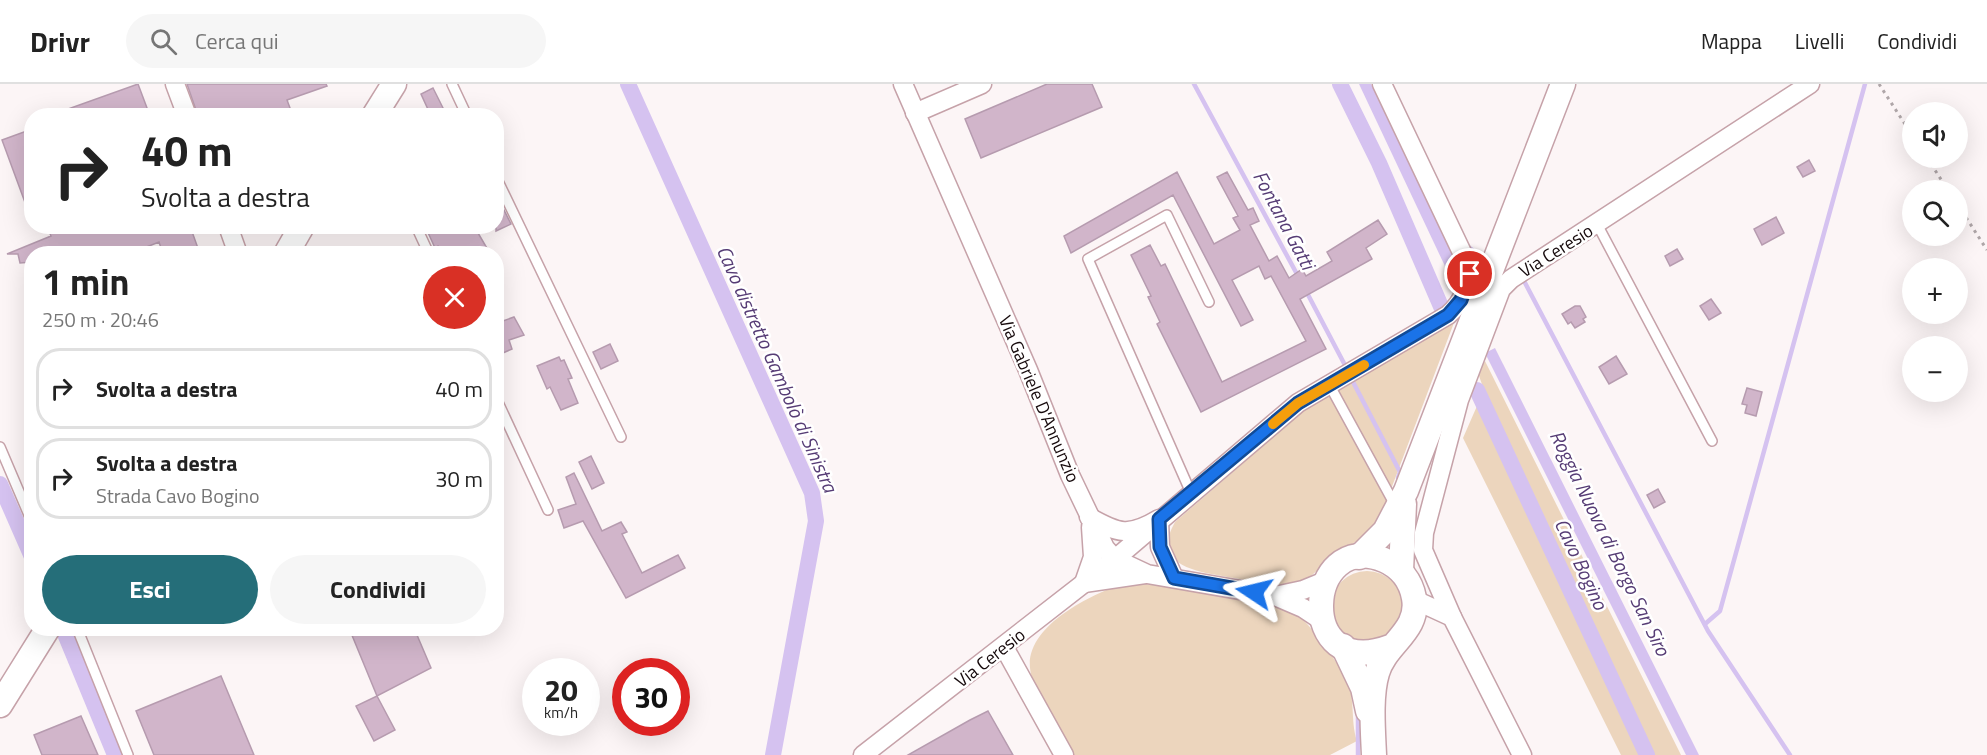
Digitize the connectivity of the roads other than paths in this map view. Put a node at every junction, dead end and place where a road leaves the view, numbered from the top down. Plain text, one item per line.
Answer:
1 (175, 84) edge
2 (394, 84) edge
3 (452, 84) edge
4 (903, 84) edge
5 (982, 84) edge
6 (1382, 84) edge
7 (1563, 84) edge
8 (1810, 84) edge
9 (184, 108) edge
10 (379, 108) edge
11 (463, 108) edge
12 (915, 112) junction
13 (504, 194) edge
14 (1598, 224) junction
15 (1209, 302) dead end
16 (1330, 386) junction
17 (504, 415) edge
18 (621, 437) dead end
19 (1712, 441) dead end
20 (0, 447) edge
21 (1191, 493) junction
22 (1401, 500) junction
23 (24, 503) edge
24 (548, 510) dead end
25 (1089, 517) junction
26 (1159, 519) junction
27 (1359, 557) junction
28 (1115, 559) junction
29 (1401, 571) junction
30 (1147, 574) junction
31 (1174, 578) junction
32 (1325, 581) junction
33 (1084, 583) junction
34 (1275, 596) junction
35 (1415, 600) junction
36 (1447, 615) junction
37 (1321, 620) junction
38 (43, 636) edge
39 (80, 636) edge
40 (1398, 640) junction
41 (1343, 646) junction
42 (1004, 647) junction
43 (0, 705) edge
44 (1372, 726) junction
45 (129, 755) edge
46 (863, 755) edge
47 (1064, 755) edge
48 (1374, 755) edge
49 (1521, 755) edge

1 - 9 street
2 - 10 main road
3 - 11 lane
4 - 12 street, Via Gabriele D'Annunzio
5 - 12 street
6 - 16 street
7 - 22 main road
8 - 14 street, Via Ceresio
12 - 25 street, Via Gabriele D'Annunzio
13 - 18 lane
14 - 19 lane
14 - 36 street, Via Ceresio
15 - 21 lane
16 - 21 street
16 - 22 lane
17 - 24 lane
20 - 23 lane
21 - 26 street
22 - 27 main road
22 - 29 main road
25 - 26 street
25 - 28 street, Via Gabriele D'Annunzio
25 - 33 street
26 - 28 street, Via Ceresio
26 - 31 street
27 - 29 main road
27 - 32 main road
28 - 30 street, Via Gabriele D'Annunzio
28 - 33 street, Via Ceresio
29 - 35 main road
30 - 31 street, Via Gabriele D'Annunzio
30 - 33 street
31 - 34 street, Via Gabriele D'Annunzio
32 - 34 street, Via Gabriele D'Annunzio
32 - 37 main road
33 - 42 street, Via Ceresio
34 - 37 street, Via Gabriele D'Annunzio
35 - 36 street
35 - 40 main road
36 - 40 street
36 - 49 street, Via Ceresio
37 - 41 main road
38 - 43 main road
39 - 45 lane
40 - 41 main road
40 - 44 main road
41 - 44 main road
42 - 46 street, Via Ceresio
42 - 47 street
44 - 48 main road

